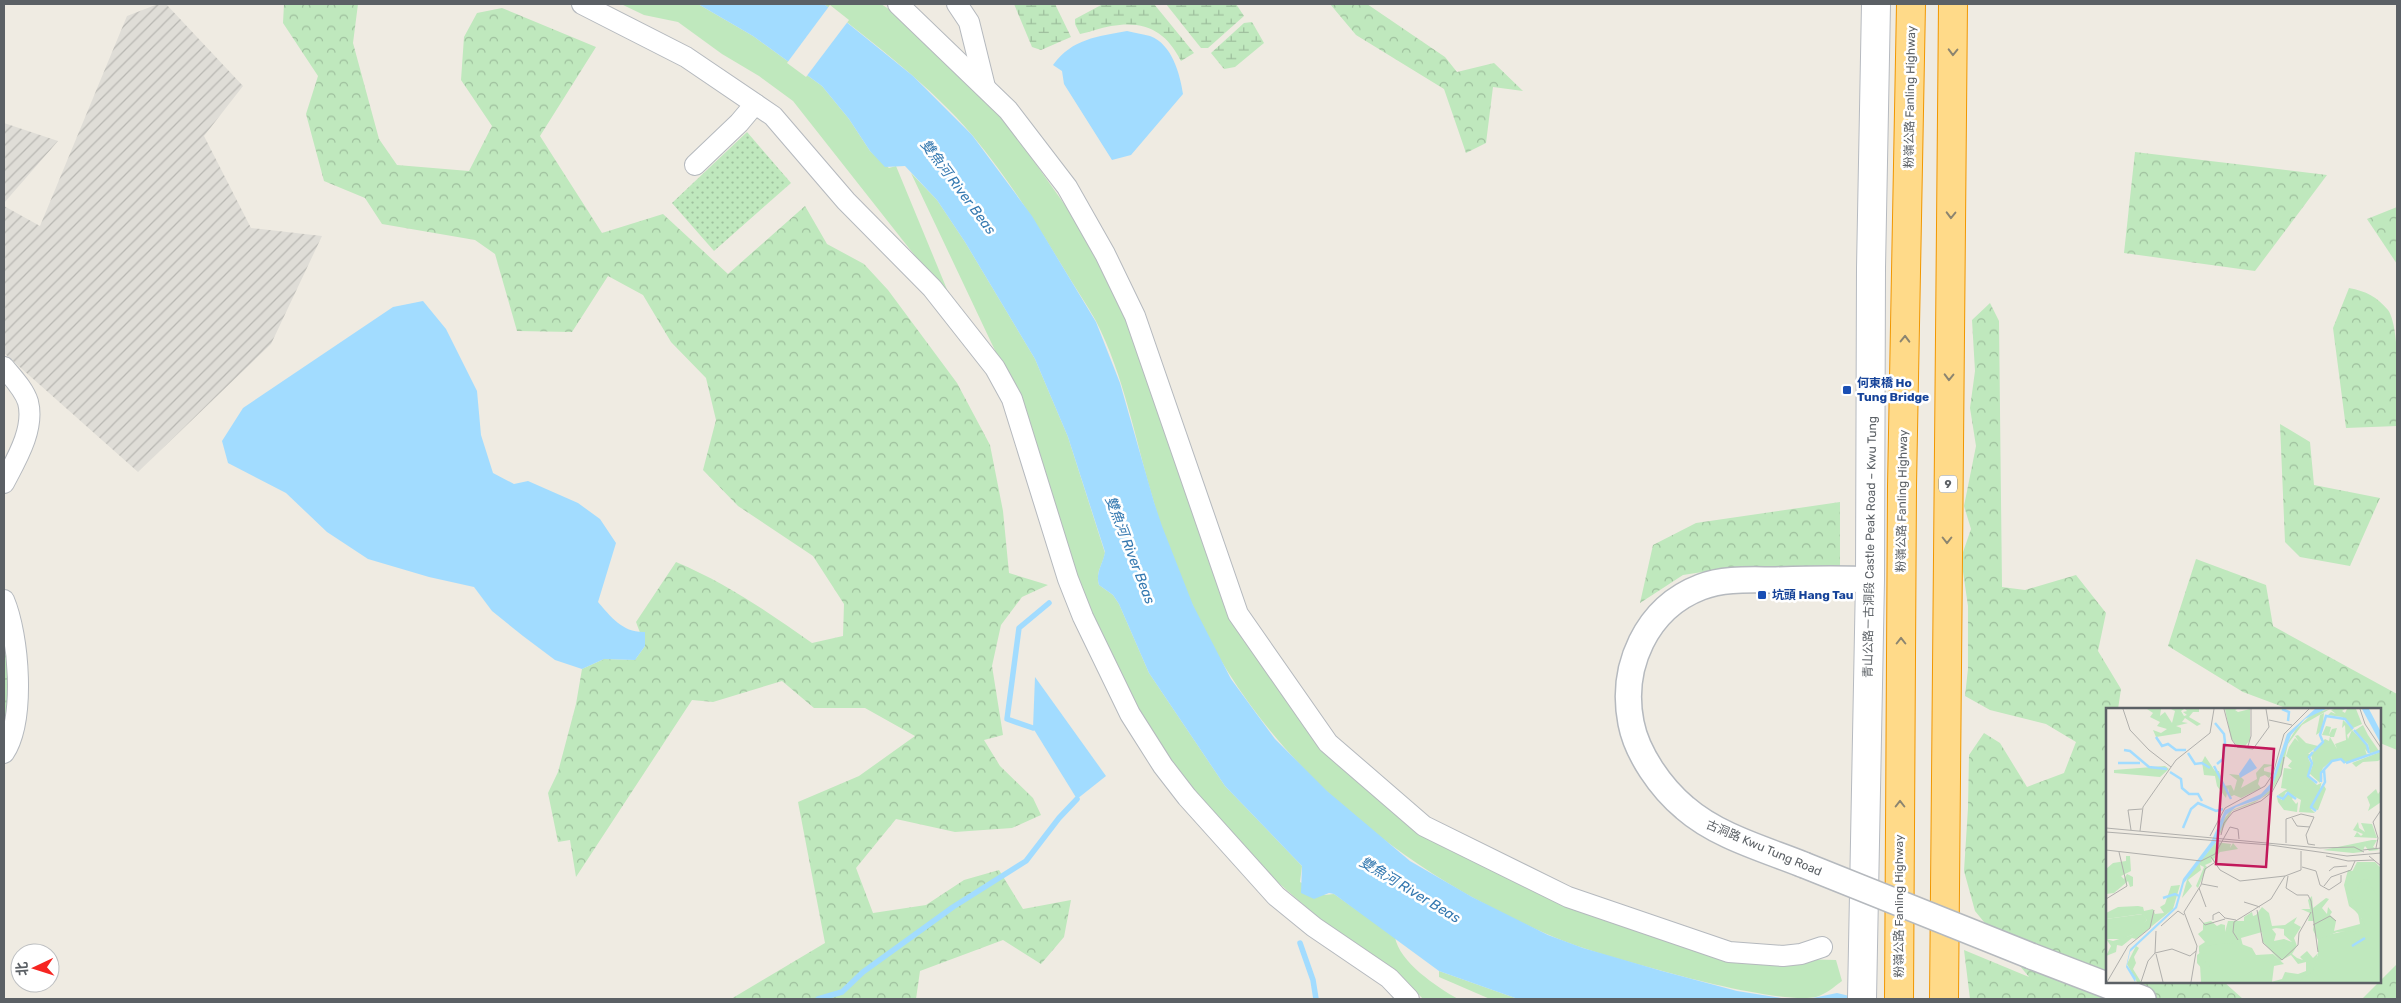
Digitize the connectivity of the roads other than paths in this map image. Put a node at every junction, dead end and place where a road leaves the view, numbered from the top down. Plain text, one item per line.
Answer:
1 (582, 4) edge
2 (898, 4) edge
3 (957, 4) edge
4 (1876, 4) edge
5 (1911, 4) edge
6 (1953, 4) edge
7 (985, 87) junction
8 (755, 104) junction
9 (695, 165) dead end
10 (4, 367) edge
11 (4, 483) edge
12 (1870, 580) junction
13 (4, 600) edge
14 (4, 753) edge
15 (1822, 947) dead end
16 (1409, 999) edge
17 (1862, 999) edge
18 (1899, 999) edge
19 (1944, 999) edge
20 (2144, 999) edge

1 - 8 street
2 - 7 street
3 - 7 street
4 - 12 main road, 青山公路－古洞段 Castle Peak Road – Kwu Tung
18 -> 5 highway, 粉嶺公路 Fanling Highway
6 -> 19 highway, 9
7 - 15 street
8 - 9 street
8 - 16 street
10 - 11 street
12 - 17 main road, 青山公路－古洞段 Castle Peak Road – Kwu Tung
12 - 20 street, 古洞路 Kwu Tung Road, bridge
13 - 14 street

